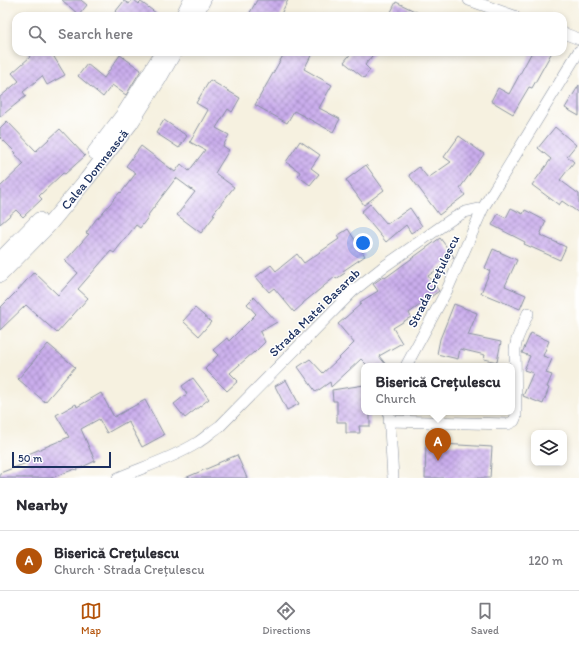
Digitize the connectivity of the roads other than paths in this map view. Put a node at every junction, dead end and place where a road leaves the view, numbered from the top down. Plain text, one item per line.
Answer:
1 (191, 0) edge
2 (203, 0) edge
3 (469, 0) edge
4 (185, 12) edge
5 (196, 12) edge
6 (503, 12) edge
7 (567, 34) edge
8 (579, 39) edge
9 (579, 51) edge
10 (160, 56) edge
11 (172, 56) edge
12 (483, 208) junction
13 (0, 260) edge
14 (0, 275) edge
15 (528, 312) dead end
16 (408, 363) edge
17 (389, 417) edge
18 (118, 478) edge
19 (392, 478) edge

1 - 4 main road
2 - 5 main road
3 - 6 street
7 - 8 street
9 - 12 street
10 - 13 main road
11 - 14 main road, Calea Domnească
12 - 16 street, Strada Crețulescu
12 - 18 street, Strada Matei Basarab
15 - 17 street
17 - 19 street

